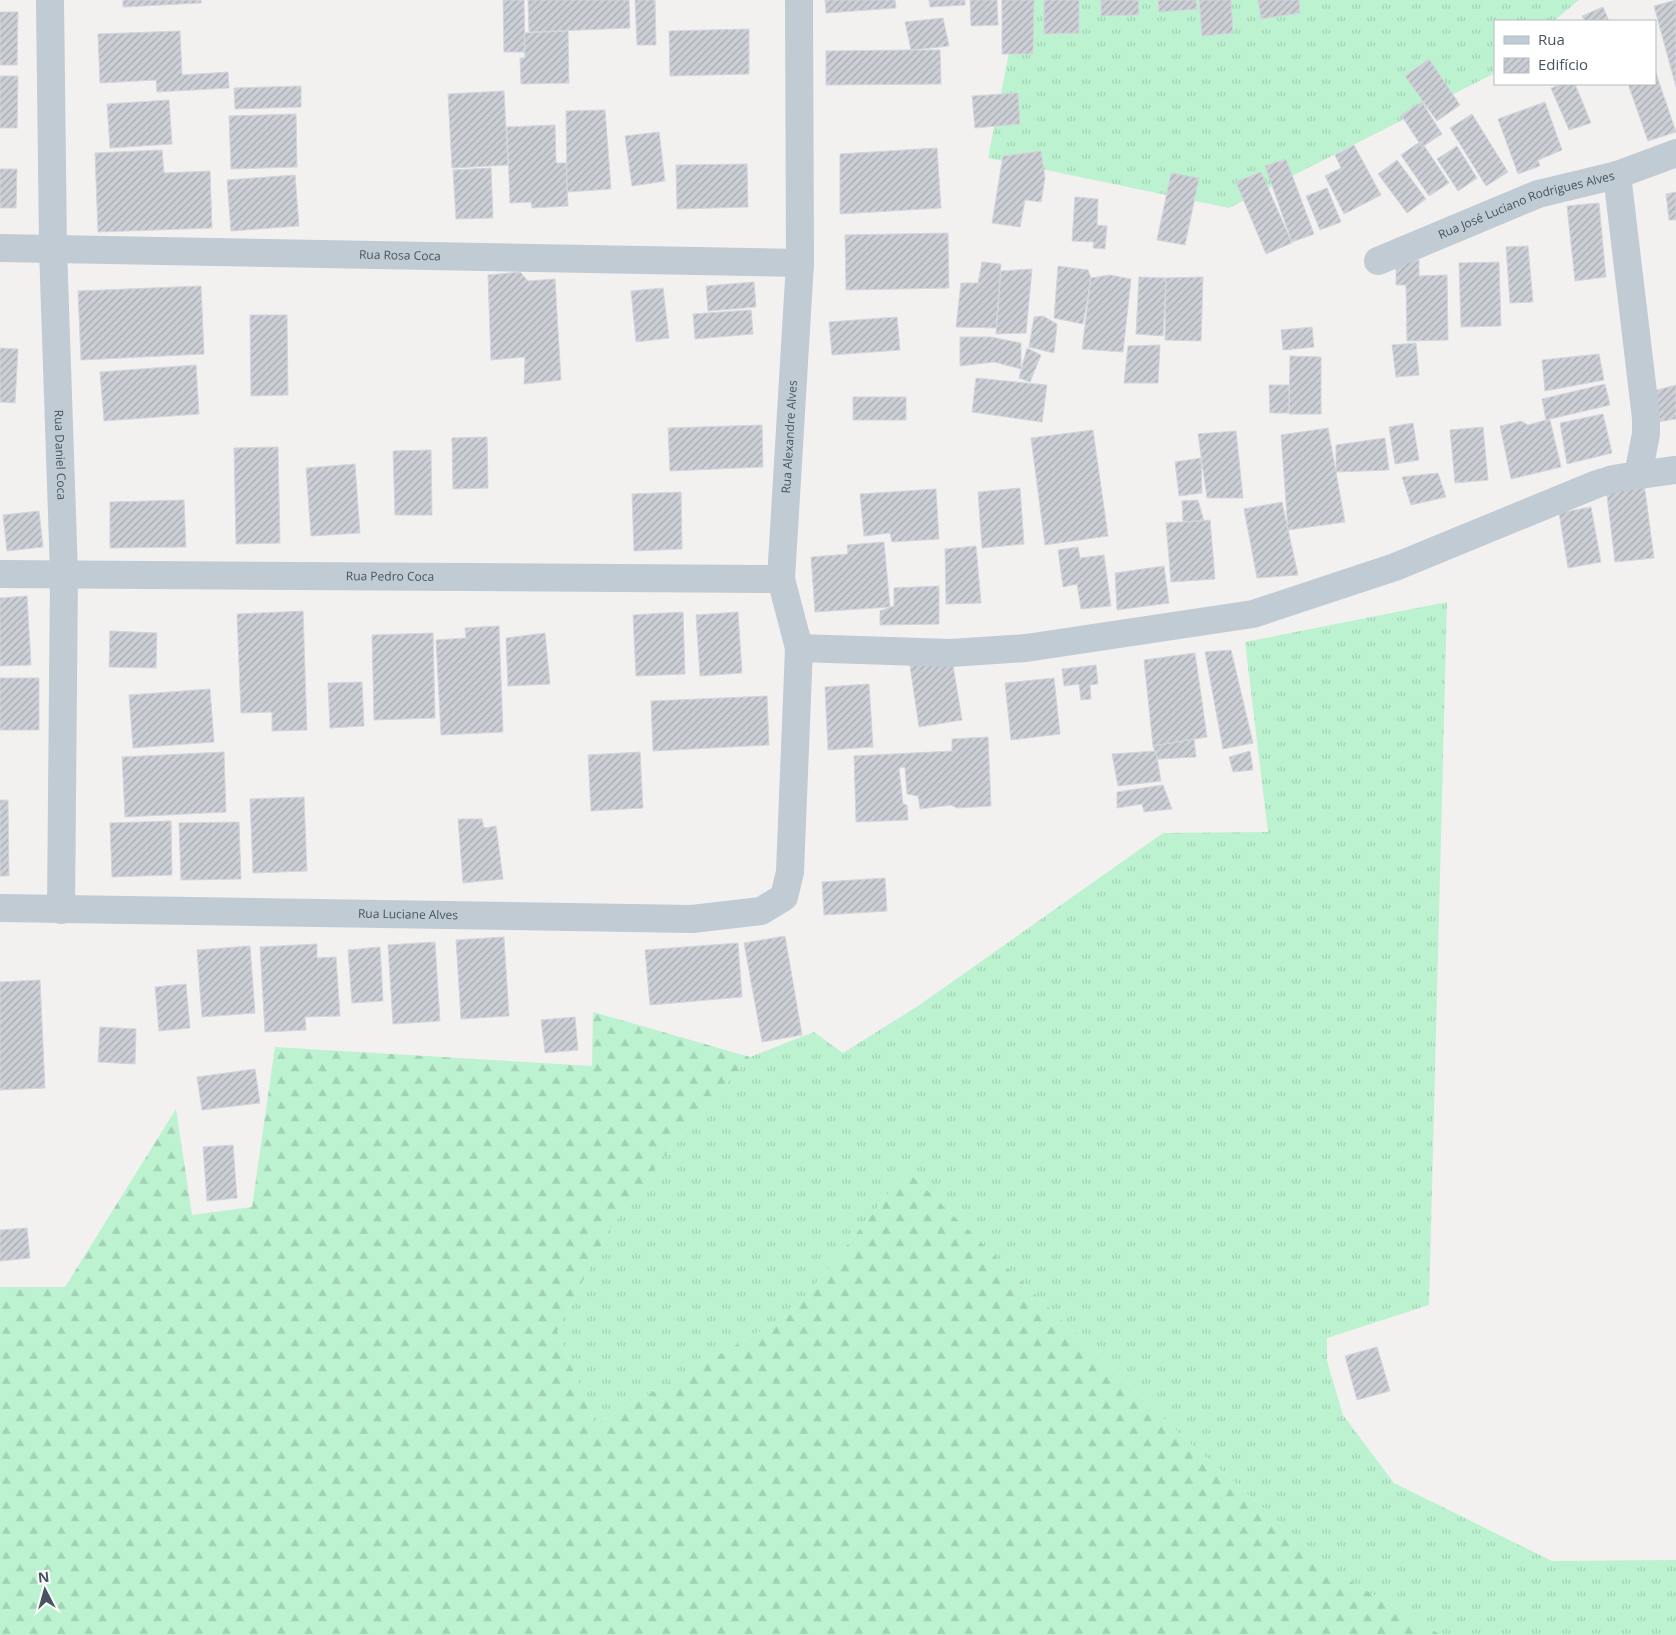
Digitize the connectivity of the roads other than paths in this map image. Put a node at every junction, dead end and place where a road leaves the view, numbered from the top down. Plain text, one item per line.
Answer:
1 (50, 0) edge
2 (799, 0) edge
3 (1676, 153) edge
4 (1617, 175) junction
5 (0, 248) edge
6 (53, 248) junction
7 (1378, 261) dead end
8 (800, 263) junction
9 (1676, 470) edge
10 (1638, 475) junction
11 (64, 573) junction
12 (0, 574) edge
13 (781, 579) junction
14 (799, 648) junction
15 (790, 872) joint
16 (0, 908) edge
17 (61, 910) junction

1 - 6 street, Rua Daniel Coca
2 - 8 street, Rua Alexandre Alves
3 - 4 street, Rua José Luciano Rodrigues Alves
4 - 7 street, Rua José Luciano Rodrigues Alves
4 - 10 street
5 - 6 street, Rua Rosa Coca
6 - 8 street, Rua Rosa Coca
6 - 11 street, Rua Daniel Coca
8 - 13 street, Rua Alexandre Alves
9 - 10 street
10 - 14 street
11 - 12 street, Rua Pedro Coca
11 - 13 street, Rua Pedro Coca
11 - 17 street, Rua Daniel Coca
13 - 14 street, Rua Alexandre Alves
14 - 15 street, Rua Alexandre Alves
15 - 17 street, Rua Luciane Alves
16 - 17 street, Rua Luciane Alves

